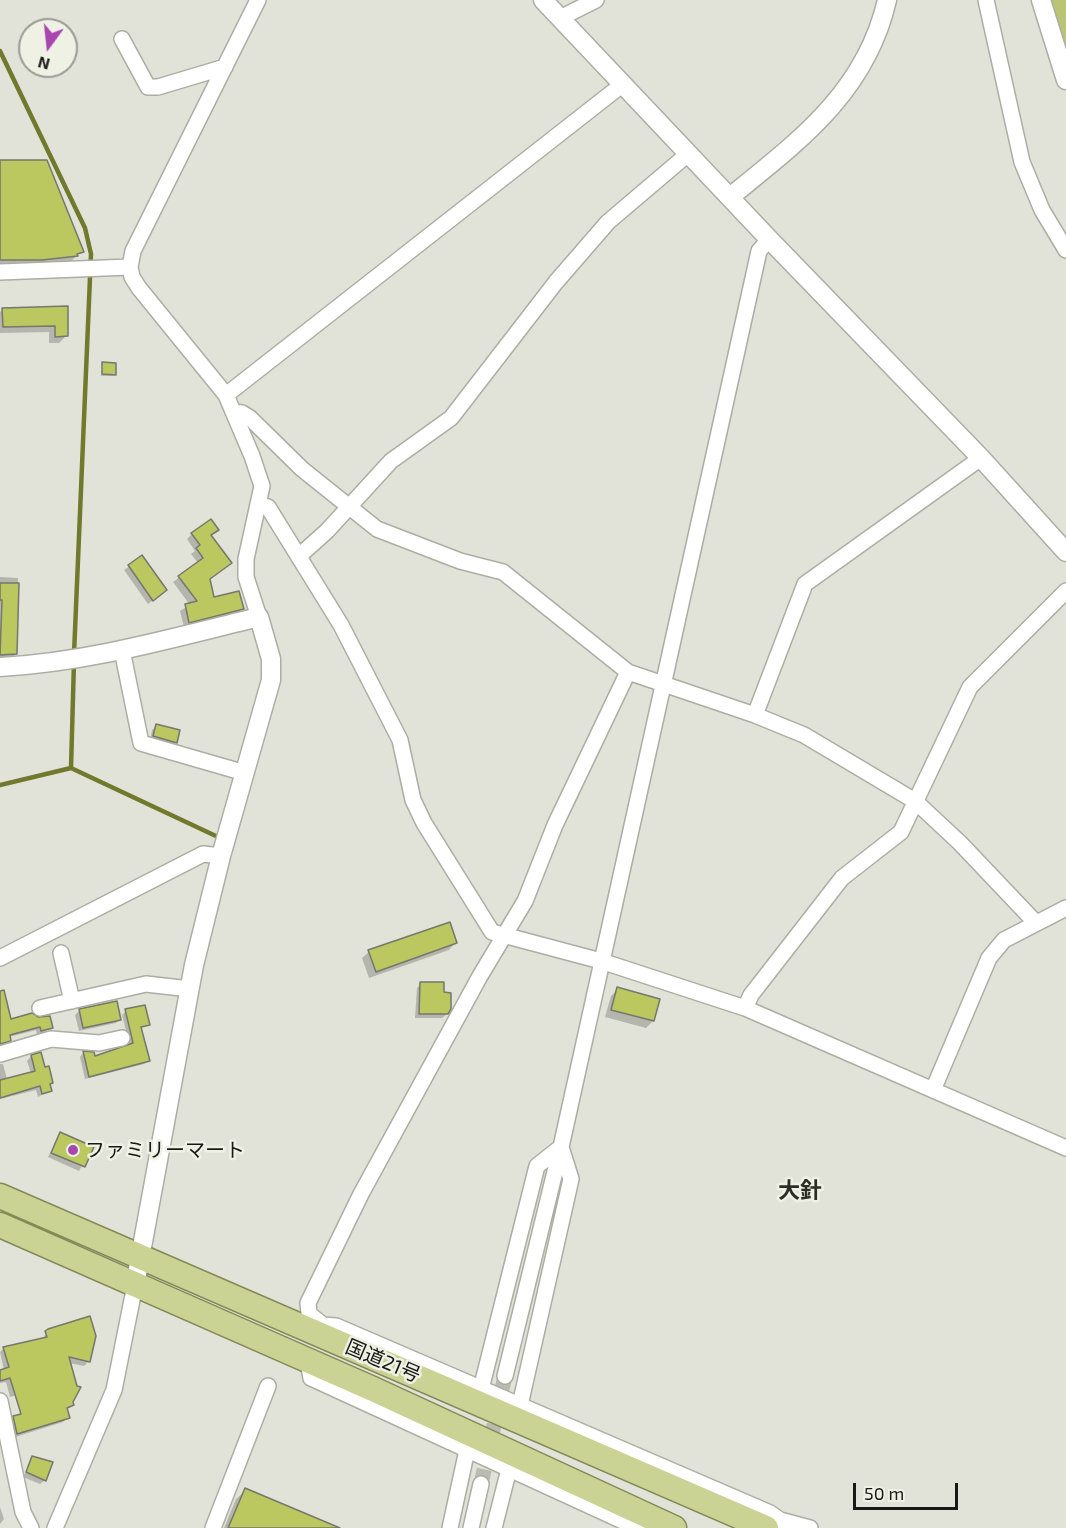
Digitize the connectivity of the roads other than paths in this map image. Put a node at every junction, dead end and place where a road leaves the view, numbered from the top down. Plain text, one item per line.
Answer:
1 (258, 0) edge
2 (543, 0) edge
3 (596, 0) edge
4 (887, 0) edge
5 (986, 0) edge
6 (1041, 0) edge
7 (560, 18) junction
8 (122, 39) dead end
9 (225, 67) junction
10 (1066, 80) edge
11 (623, 84) junction
12 (688, 154) junction
13 (729, 197) junction
14 (769, 239) junction
15 (1066, 250) edge
16 (130, 267) junction
17 (0, 272) edge
18 (226, 395) junction
19 (233, 412) junction
20 (981, 458) junction
21 (260, 505) junction
22 (347, 506) junction
23 (1066, 552) edge
24 (299, 556) junction
25 (1066, 591) edge
26 (259, 618) junction
27 (122, 650) junction
28 (0, 667) edge
29 (628, 672) junction
30 (663, 682) junction
31 (755, 715) junction
32 (245, 772) junction
33 (915, 801) junction
34 (221, 856) junction
35 (1066, 908) edge
36 (1036, 923) junction
37 (504, 933) junction
38 (61, 953) dead end
39 (0, 958) edge
40 (601, 961) junction
41 (189, 989) junction
42 (72, 1001) junction
43 (40, 1008) dead end
44 (745, 1008) junction
45 (122, 1038) dead end
46 (0, 1054) edge
47 (933, 1090) junction
48 (561, 1147) junction
49 (1066, 1148) edge
50 (0, 1196) edge
51 (0, 1225) edge
52 (139, 1258) junction
53 (135, 1285) junction
54 (319, 1329) junction
55 (308, 1362) junction
56 (505, 1376) tunnel mouth
57 (268, 1386) dead end
58 (481, 1389) junction
59 (0, 1404) edge
60 (520, 1405) junction
61 (466, 1450) junction
62 (509, 1469) junction
63 (481, 1484) tunnel mouth
64 (776, 1525) edge
65 (31, 1528) edge
66 (55, 1528) edge
67 (213, 1528) edge
68 (450, 1528) edge
69 (471, 1528) edge
70 (494, 1528) edge
71 (638, 1528) edge
72 (674, 1528) edge
73 (810, 1528) edge

1 - 9 street
2 - 7 street
3 - 7 street
4 - 13 street
5 - 15 street
6 - 10 street
7 - 11 street
8 - 9 street
9 - 16 street
11 - 12 street
11 - 18 street
12 - 13 street
12 - 22 street
13 - 14 street
14 - 20 street
14 - 30 street
16 - 17 street
16 - 18 street
18 - 19 street
19 - 21 street
19 - 22 street
20 - 23 street
20 - 31 street
21 - 24 street
21 - 26 street
22 - 24 street
22 - 29 street
24 - 37 street
25 - 33 street
26 - 27 street
26 - 32 street
27 - 28 street
27 - 32 street
29 - 30 street
29 - 37 street
30 - 31 street
30 - 40 street
31 - 33 street
32 - 34 street
33 - 36 street
33 - 44 street
34 - 39 street
34 - 41 street
35 - 36 street
36 - 47 street
37 - 40 street
37 - 54 street
38 - 42 street
40 - 44 street
40 - 48 street
41 - 42 street
41 - 52 street
42 - 43 street
44 - 47 street
45 - 46 street
47 - 49 street
48 - 56 street
48 - 58 street
48 - 60 street
50 - 52 highway, 国道21号
51 - 53 highway, 国道21号
52 - 53 street
52 - 54 highway, 国道21号
53 - 55 highway, 国道21号
53 - 66 street
54 - 58 street
54 - 64 highway, 国道21号
55 - 61 street
55 - 72 highway, 国道21号
57 - 67 street
58 - 60 street
59 - 65 street
60 - 64 street
61 - 62 street
61 - 68 street
62 - 70 street
62 - 71 street
63 - 69 street
64 - 73 street

